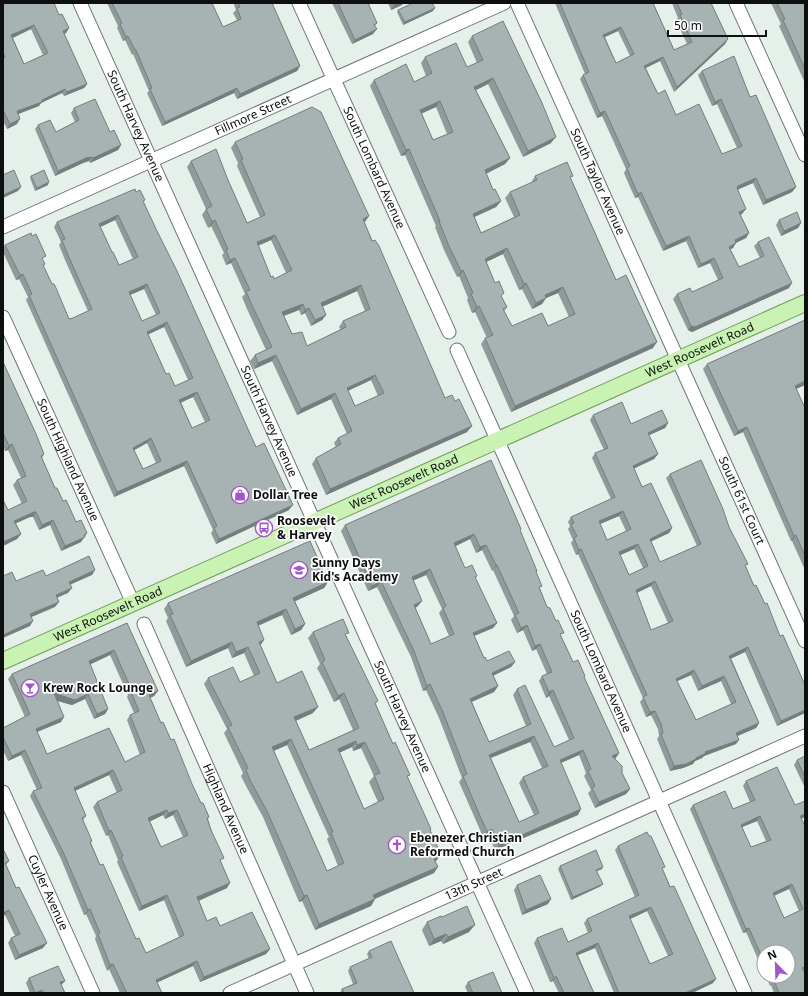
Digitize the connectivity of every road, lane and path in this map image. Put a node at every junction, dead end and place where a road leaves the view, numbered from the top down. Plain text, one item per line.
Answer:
1 (80, 3) edge
2 (299, 3) edge
3 (504, 3) edge
4 (516, 3) edge
5 (736, 3) edge
6 (334, 79) junction
7 (805, 156) edge
8 (152, 160) junction
9 (3, 227) edge
10 (805, 303) edge
11 (3, 317) edge
12 (449, 332) dead end
13 (457, 350) dead end
14 (678, 360) junction
15 (497, 441) junction
16 (316, 522) junction
17 (133, 603) junction
18 (144, 624) dead end
19 (805, 641) edge
20 (3, 661) edge
21 (805, 736) edge
22 (3, 792) edge
23 (659, 801) junction
24 (478, 882) junction
25 (294, 964) junction
26 (93, 993) edge
27 (230, 993) edge
28 (307, 993) edge
29 (527, 993) edge
30 (745, 993) edge

1 - 8 street, South Harvey Avenue
2 - 6 street, South Lombard Avenue
3 - 6 street, Fillmore Street
4 - 14 street, South Taylor Avenue
5 - 7 street
6 - 8 street, Fillmore Street
6 - 12 street, South Lombard Avenue
8 - 9 street, Fillmore Street
8 - 16 street, South Harvey Avenue
10 - 14 main road, West Roosevelt Road
11 - 17 street, South Highland Avenue
13 - 15 street, South Lombard Avenue
14 - 15 main road, West Roosevelt Road
14 - 19 street, South 61st Court
15 - 16 main road, West Roosevelt Road
15 - 23 street, South Lombard Avenue
16 - 17 main road, West Roosevelt Road
16 - 24 street, South Harvey Avenue
17 - 20 main road, West Roosevelt Road
18 - 25 street, Highland Avenue
21 - 23 street, 13th Street
22 - 26 street, Cuyler Avenue
23 - 24 street, 13th Street
23 - 30 street, South Lombard Avenue
24 - 25 street, 13th Street
24 - 29 street, South Harvey Avenue
25 - 27 street, 13th Street
25 - 28 street, Highland Avenue

